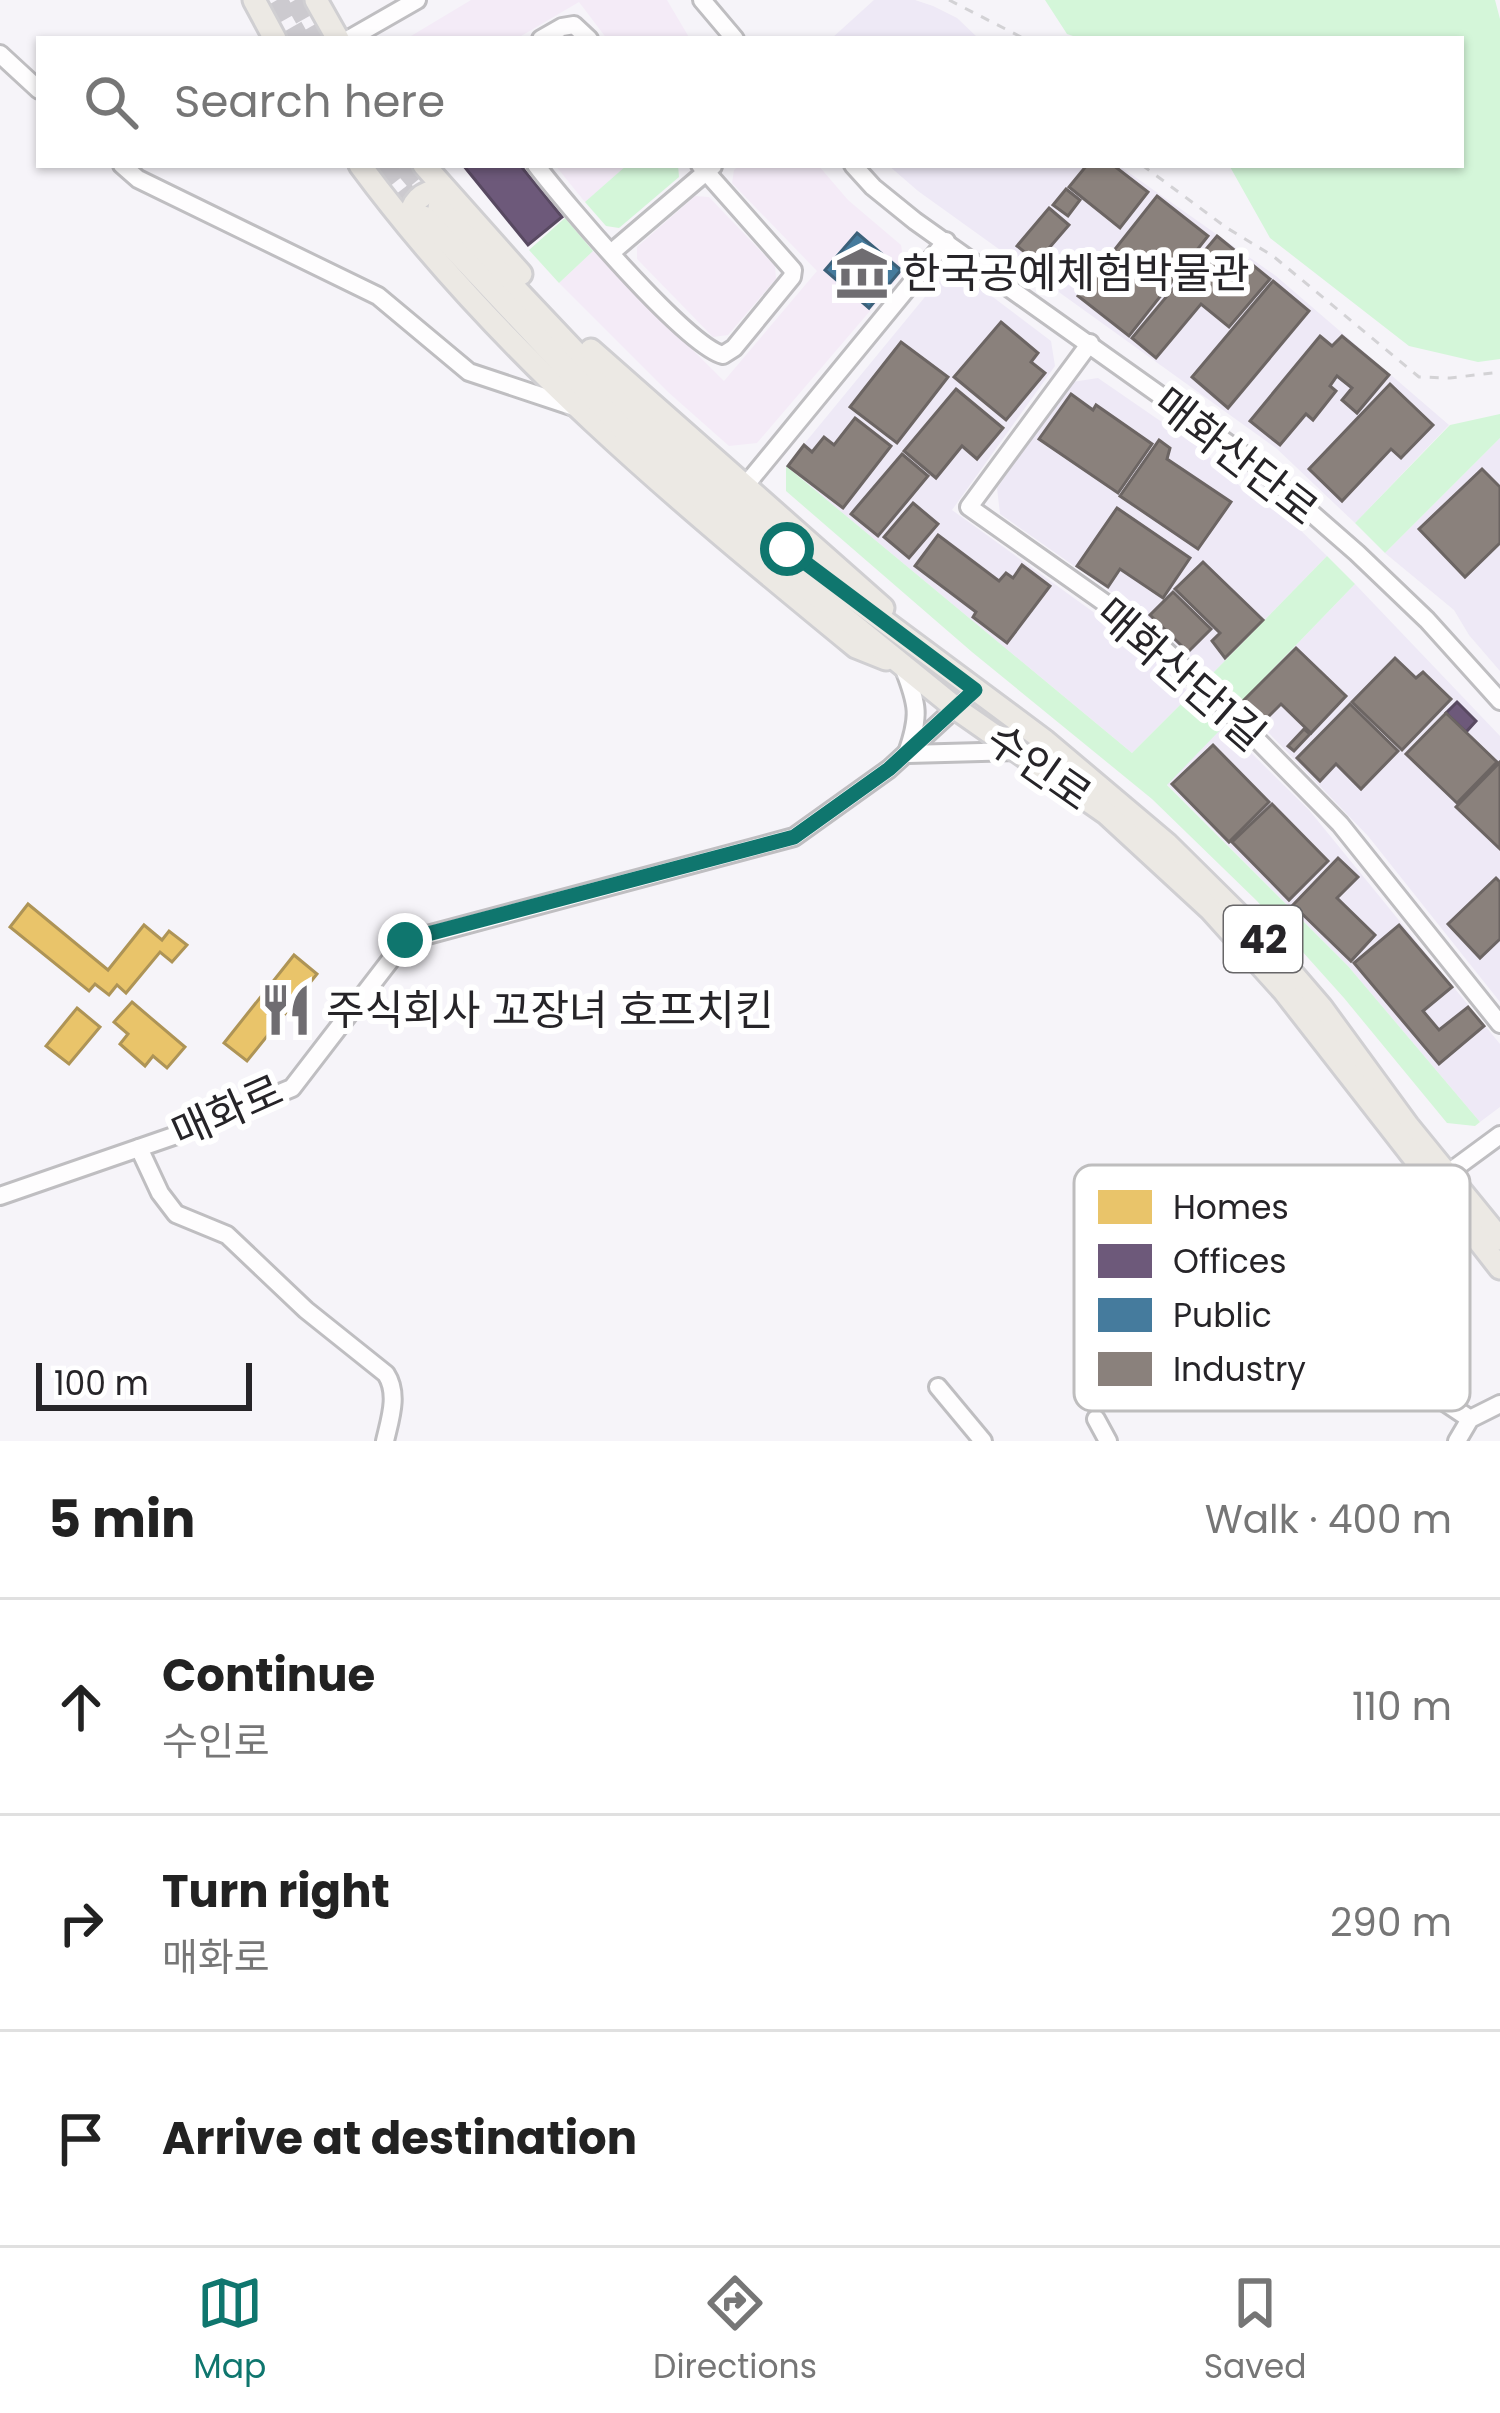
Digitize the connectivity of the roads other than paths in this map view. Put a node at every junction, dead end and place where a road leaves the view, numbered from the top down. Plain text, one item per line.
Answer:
1 (254, 0) edge
2 (316, 0) edge
3 (417, 0) edge
4 (702, 0) edge
5 (272, 36) edge
6 (336, 36) edge
7 (354, 36) edge
8 (546, 36) edge
9 (587, 36) edge
10 (732, 36) edge
11 (0, 54) edge
12 (36, 86) edge
13 (125, 168) edge
14 (365, 168) edge
15 (424, 168) edge
16 (539, 168) edge
17 (706, 168) edge
18 (708, 168) edge
19 (856, 168) edge
20 (429, 210) junction
21 (946, 241) junction
22 (612, 252) junction
23 (1090, 343) junction
24 (577, 408) junction
25 (746, 486) junction
26 (909, 655) junction
27 (975, 690) junction
28 (1500, 701) edge
29 (958, 710) junction
30 (1018, 752) junction
31 (907, 754) junction
32 (1500, 1024) edge
33 (1500, 1135) edge
34 (139, 1148) junction
35 (1419, 1165) edge
36 (1440, 1165) edge
37 (1459, 1165) edge
38 (0, 1196) edge
39 (1470, 1202) edge
40 (1470, 1230) edge
41 (1500, 1239) edge
42 (1500, 1268) edge
43 (938, 1387) dead end
44 (1500, 1404) edge
45 (1458, 1411) edge
46 (1096, 1419) dead end
47 (1470, 1419) junction
48 (385, 1441) edge
49 (983, 1441) edge
50 (1108, 1441) edge
51 (1457, 1441) edge

1 - 5 main road
2 - 6 main road
3 - 7 street
4 - 10 street
8 - 9 street
11 - 12 street
13 - 24 street
14 - 20 main road
15 - 20 main road
16 - 22 street
17 - 22 street
18 - 22 street
19 - 21 street, 매화산단로
20 - 24 main road
20 - 25 main road
20 - 26 main road, 수인로 / 42
21 - 23 street, 매화산단로
21 - 25 street
23 - 28 street, 매화산단로
23 - 32 street, 매화산단1길
24 - 26 main road
25 - 26 main road
26 - 27 main road, 수인로 / 42
26 - 29 main road, 수인로 / 42
26 - 31 street
27 - 29 street, 매화로
27 - 36 main road, 수인로 / 42
29 - 30 main road, 수인로 / 42
29 - 31 street, 매화로
30 - 31 street
30 - 35 main road, 수인로 / 42
31 - 34 street, 매화로
33 - 37 street
34 - 38 street, 매화로
34 - 48 street
39 - 41 main road, 수인로 / 42
40 - 42 main road, 수인로 / 42
43 - 49 street
44 - 47 street
45 - 47 street
46 - 50 street
47 - 51 street

